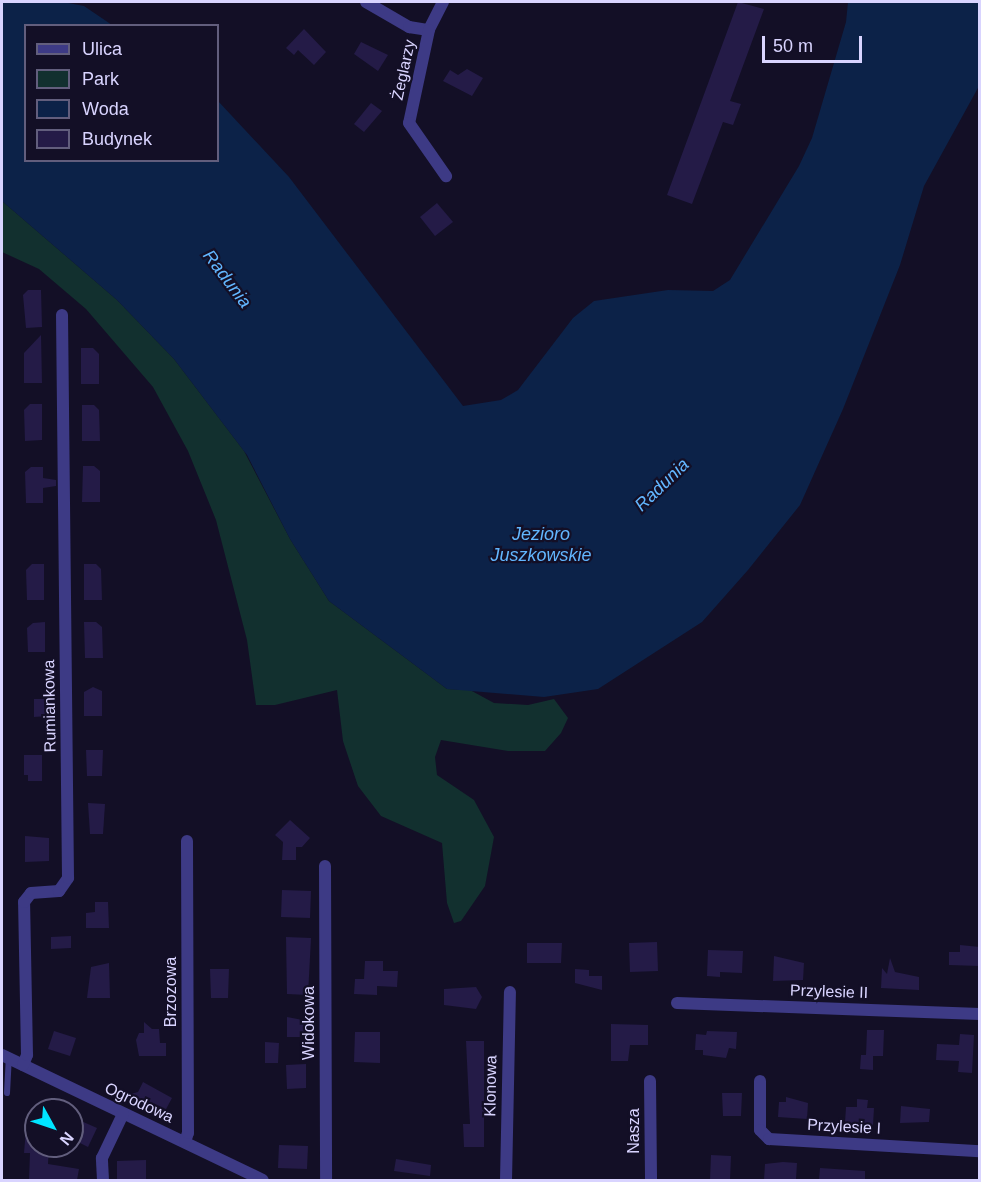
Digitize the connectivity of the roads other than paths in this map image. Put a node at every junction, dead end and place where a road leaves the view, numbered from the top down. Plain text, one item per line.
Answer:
1 (366, 2) edge
2 (443, 2) edge
3 (429, 30) junction
4 (446, 176) dead end
5 (62, 315) dead end
6 (187, 841) dead end
7 (325, 866) dead end
8 (510, 992) dead end
9 (677, 1003) dead end
10 (980, 1014) edge
11 (5, 1056) edge
12 (22, 1065) junction
13 (650, 1081) dead end
14 (760, 1081) dead end
15 (6, 1092) dead end
16 (123, 1114) junction
17 (185, 1142) junction
18 (980, 1151) edge
19 (103, 1180) edge
20 (263, 1180) edge
21 (326, 1180) edge
22 (506, 1180) edge
23 (651, 1180) edge

1 - 3 street, Żeglarzy
2 - 3 street, Żeglarzy
3 - 4 street, Żeglarzy
5 - 12 street, Rumiankowa
6 - 17 street, Brzozowa
7 - 21 street, Widokowa
8 - 22 street, Klonowa
9 - 10 street, Przylesie II
11 - 12 street, Ogrodowa
11 - 15 lane
12 - 16 street, Ogrodowa
13 - 23 street, Nasza
14 - 18 street, Przylesie I
16 - 17 street, Ogrodowa
16 - 19 street
17 - 20 street, Ogrodowa

